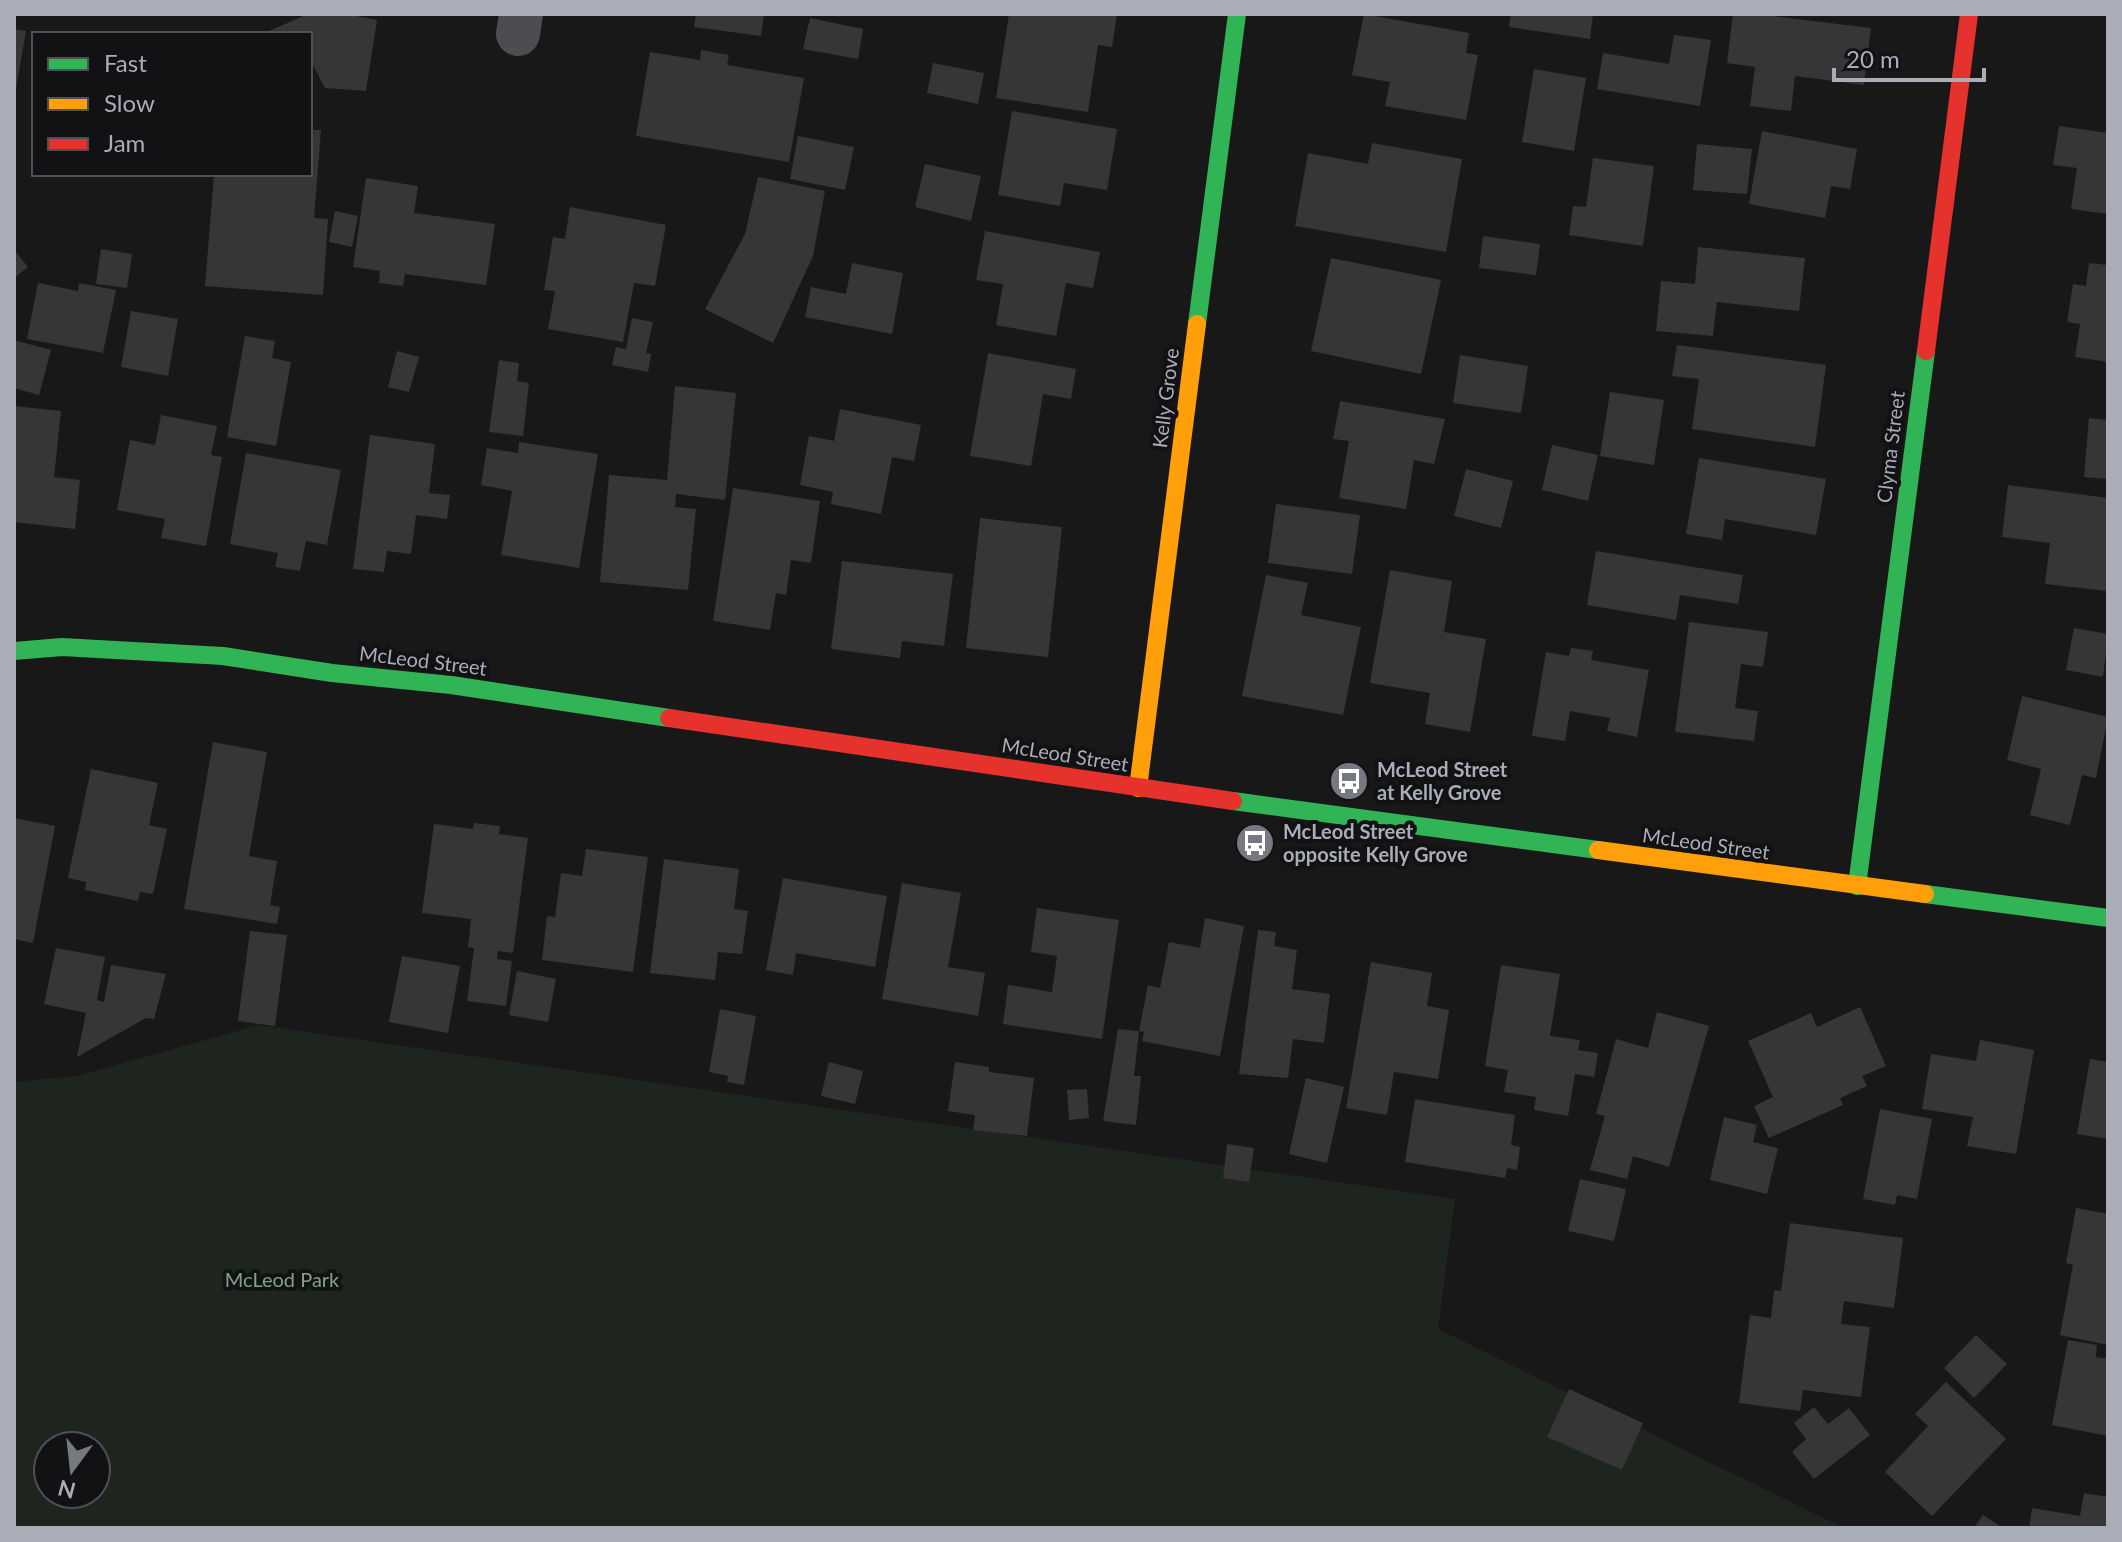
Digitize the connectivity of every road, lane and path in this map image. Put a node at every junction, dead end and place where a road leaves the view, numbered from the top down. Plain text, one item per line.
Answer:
1 (1237, 14) edge
2 (1969, 14) edge
3 (14, 651) edge
4 (1138, 788) junction
5 (1857, 886) junction
6 (2108, 918) edge

1 - 4 street, Kelly Grove
2 - 5 street, Clyma Street
3 - 4 street, McLeod Street
4 - 5 street, McLeod Street
5 - 6 street, McLeod Street

